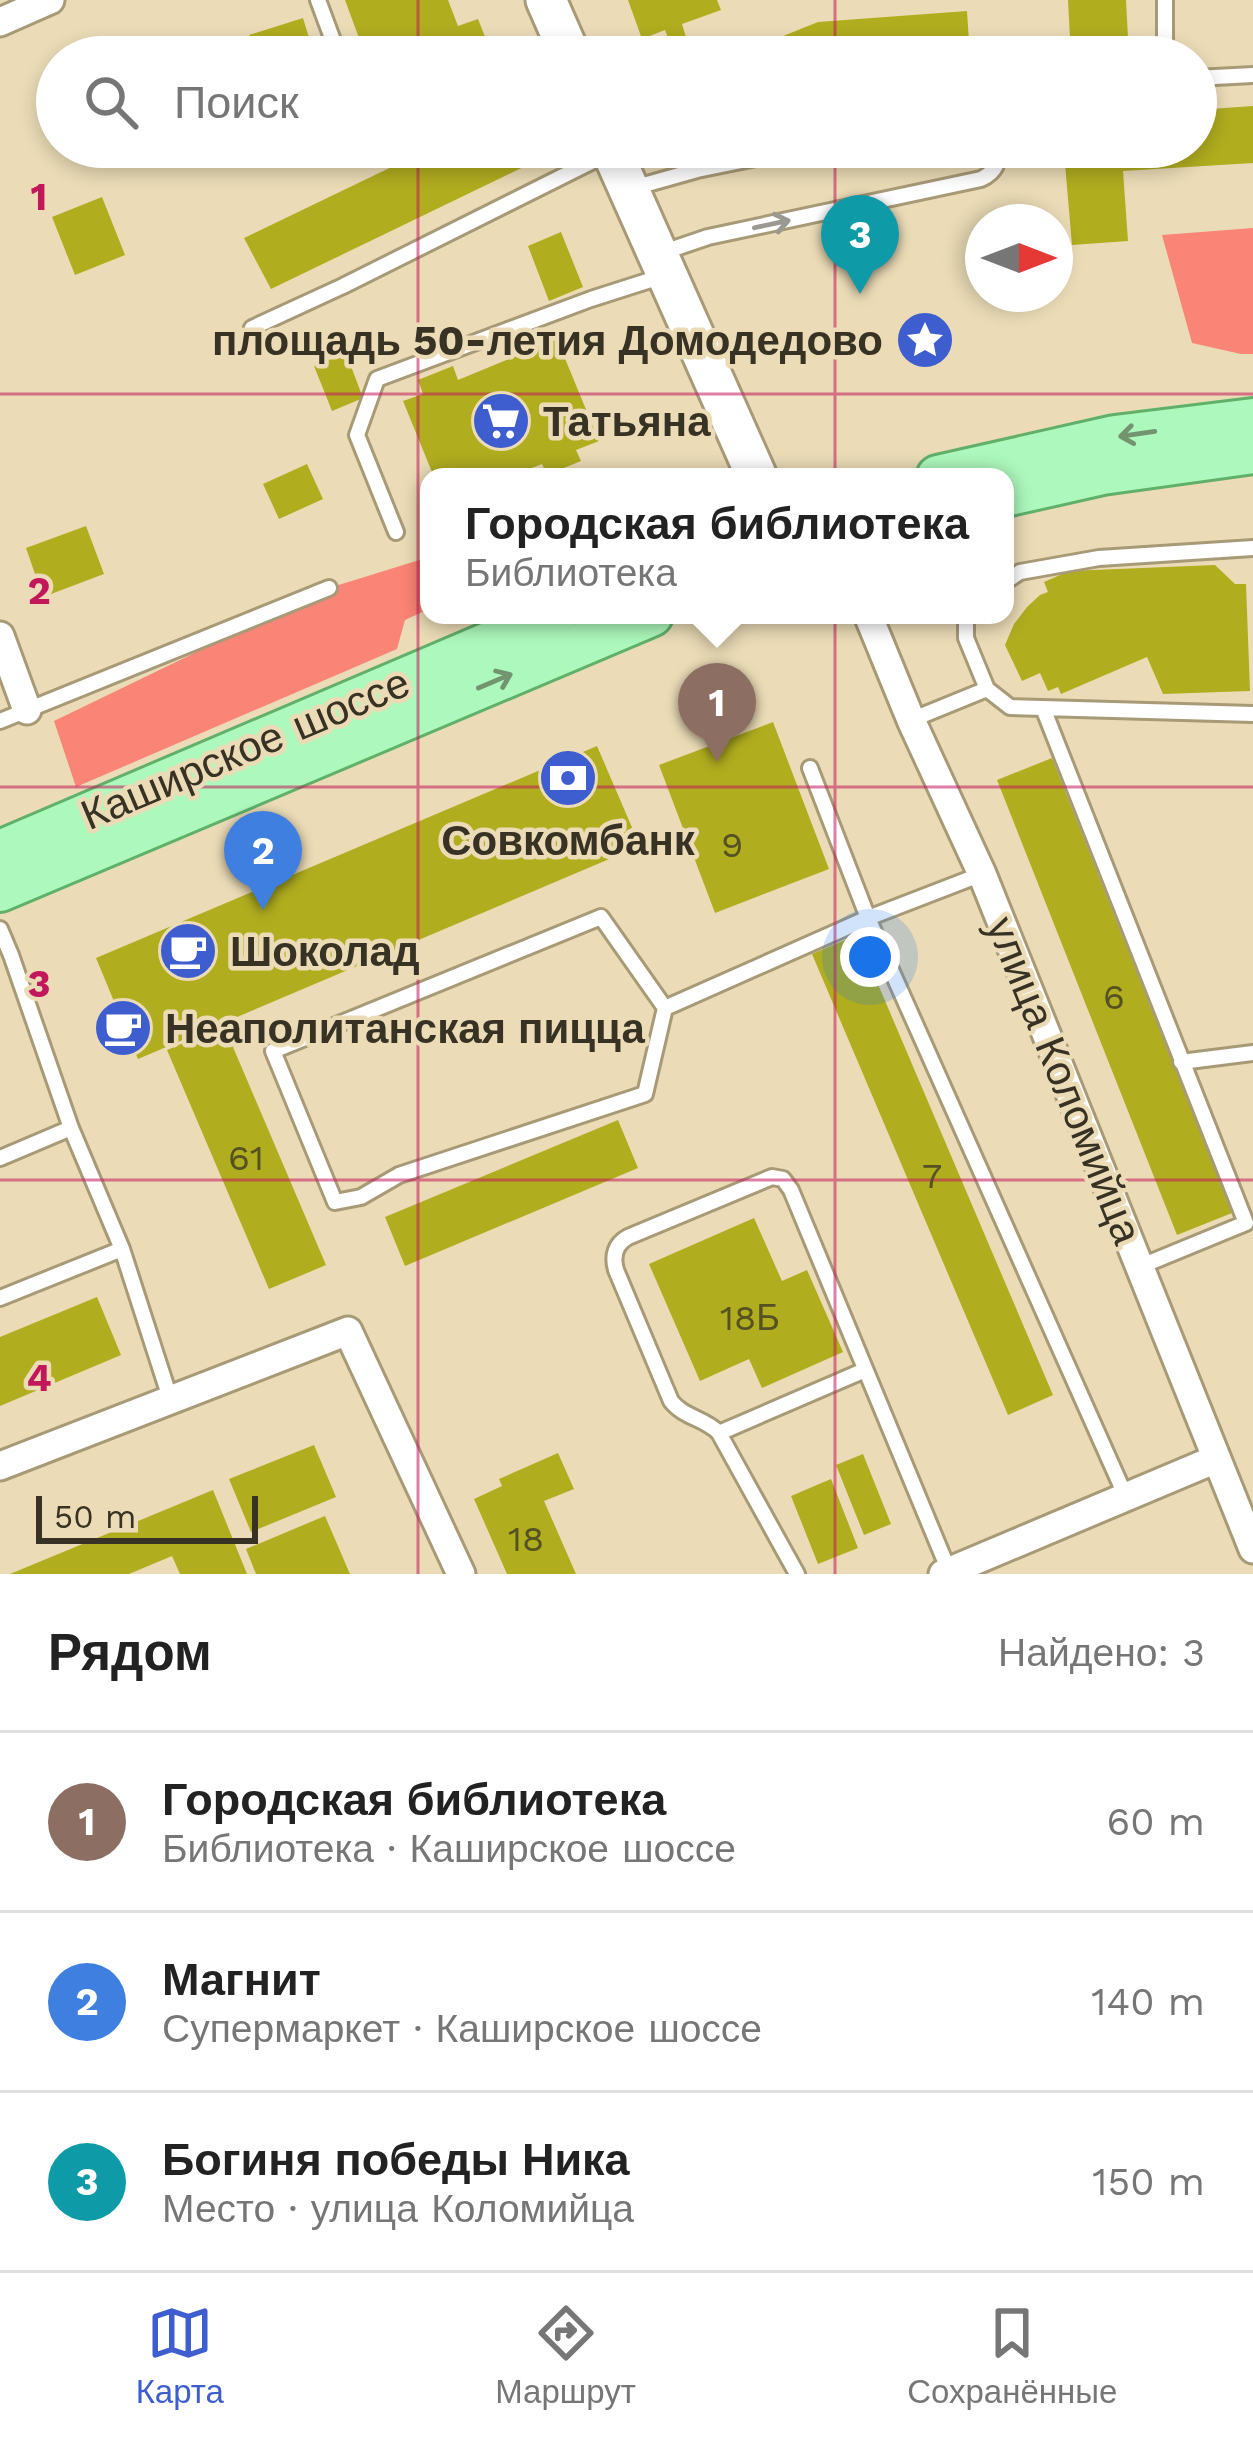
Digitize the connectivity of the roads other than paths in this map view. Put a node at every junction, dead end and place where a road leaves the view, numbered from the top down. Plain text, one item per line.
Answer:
1 (50, 0) edge
2 (318, 0) edge
3 (546, 0) edge
4 (1166, 0) edge
5 (0, 22) edge
6 (331, 36) edge
7 (562, 36) edge
8 (1166, 36) edge
9 (1253, 75) edge
10 (1217, 77) edge
11 (574, 168) edge
12 (620, 168) edge
13 (707, 168) edge
14 (994, 168) edge
15 (629, 189) junction
16 (663, 264) junction
17 (251, 328) dead end
18 (1253, 420) edge
19 (1253, 452) edge
20 (753, 468) edge
21 (978, 468) edge
22 (1014, 493) edge
23 (396, 532) dead end
24 (1253, 548) edge
25 (1014, 576) edge
26 (328, 588) dead end
27 (535, 624) edge
28 (630, 624) edge
29 (872, 624) edge
30 (966, 624) edge
31 (0, 636) edge
32 (987, 689) junction
33 (1043, 708) junction
34 (27, 710) junction
35 (1253, 714) edge
36 (910, 720) junction
37 (0, 721) edge
38 (810, 768) dead end
39 (0, 852) edge
40 (982, 874) junction
41 (0, 890) edge
42 (868, 918) junction
43 (0, 929) edge
44 (664, 1008) junction
45 (1252, 1052) edge
46 (1180, 1062) junction
47 (71, 1128) junction
48 (0, 1158) edge
49 (122, 1249) junction
50 (1139, 1267) junction
51 (0, 1298) edge
52 (865, 1370) junction
53 (170, 1398) junction
54 (718, 1433) junction
55 (1216, 1459) junction
56 (0, 1466) edge
57 (1126, 1497) junction
58 (1253, 1550) edge
59 (946, 1573) edge
60 (461, 1574) edge
61 (797, 1574) edge

1 - 5 street
2 - 6 lane
3 - 7 main road
4 - 8 lane
9 - 10 lane
11 - 17 lane
12 - 15 main road
13 - 15 lane
16 -> 14 lane
15 - 16 main road
16 - 20 main road
16 - 23 lane
18 -> 21 main road
19 - 22 main road
24 - 25 lane
26 - 34 lane
27 - 39 main road, Каширское шоссе
41 -> 28 main road, Каширское шоссе
29 - 36 street, улица Коломийца
30 - 32 lane
31 - 34 street
32 - 33 lane
32 - 36 lane
33 - 35 lane
33 - 46 lane
34 - 37 lane
36 - 40 street, улица Коломийца
38 - 42 lane
40 - 42 lane
40 - 50 street, улица Коломийца
42 - 44 lane
42 - 57 lane
43 - 47 lane
44 - 44 lane
45 - 46 lane
46 - 50 lane
47 - 48 lane
47 - 49 lane
49 - 51 lane
49 - 53 lane
50 - 55 street, улица Коломийца
52 - 54 lane
52 - 54 lane
52 - 59 lane
53 - 56 street
53 - 60 street
54 - 61 lane
55 - 57 street
55 - 58 street, улица Коломийца
57 - 59 street

